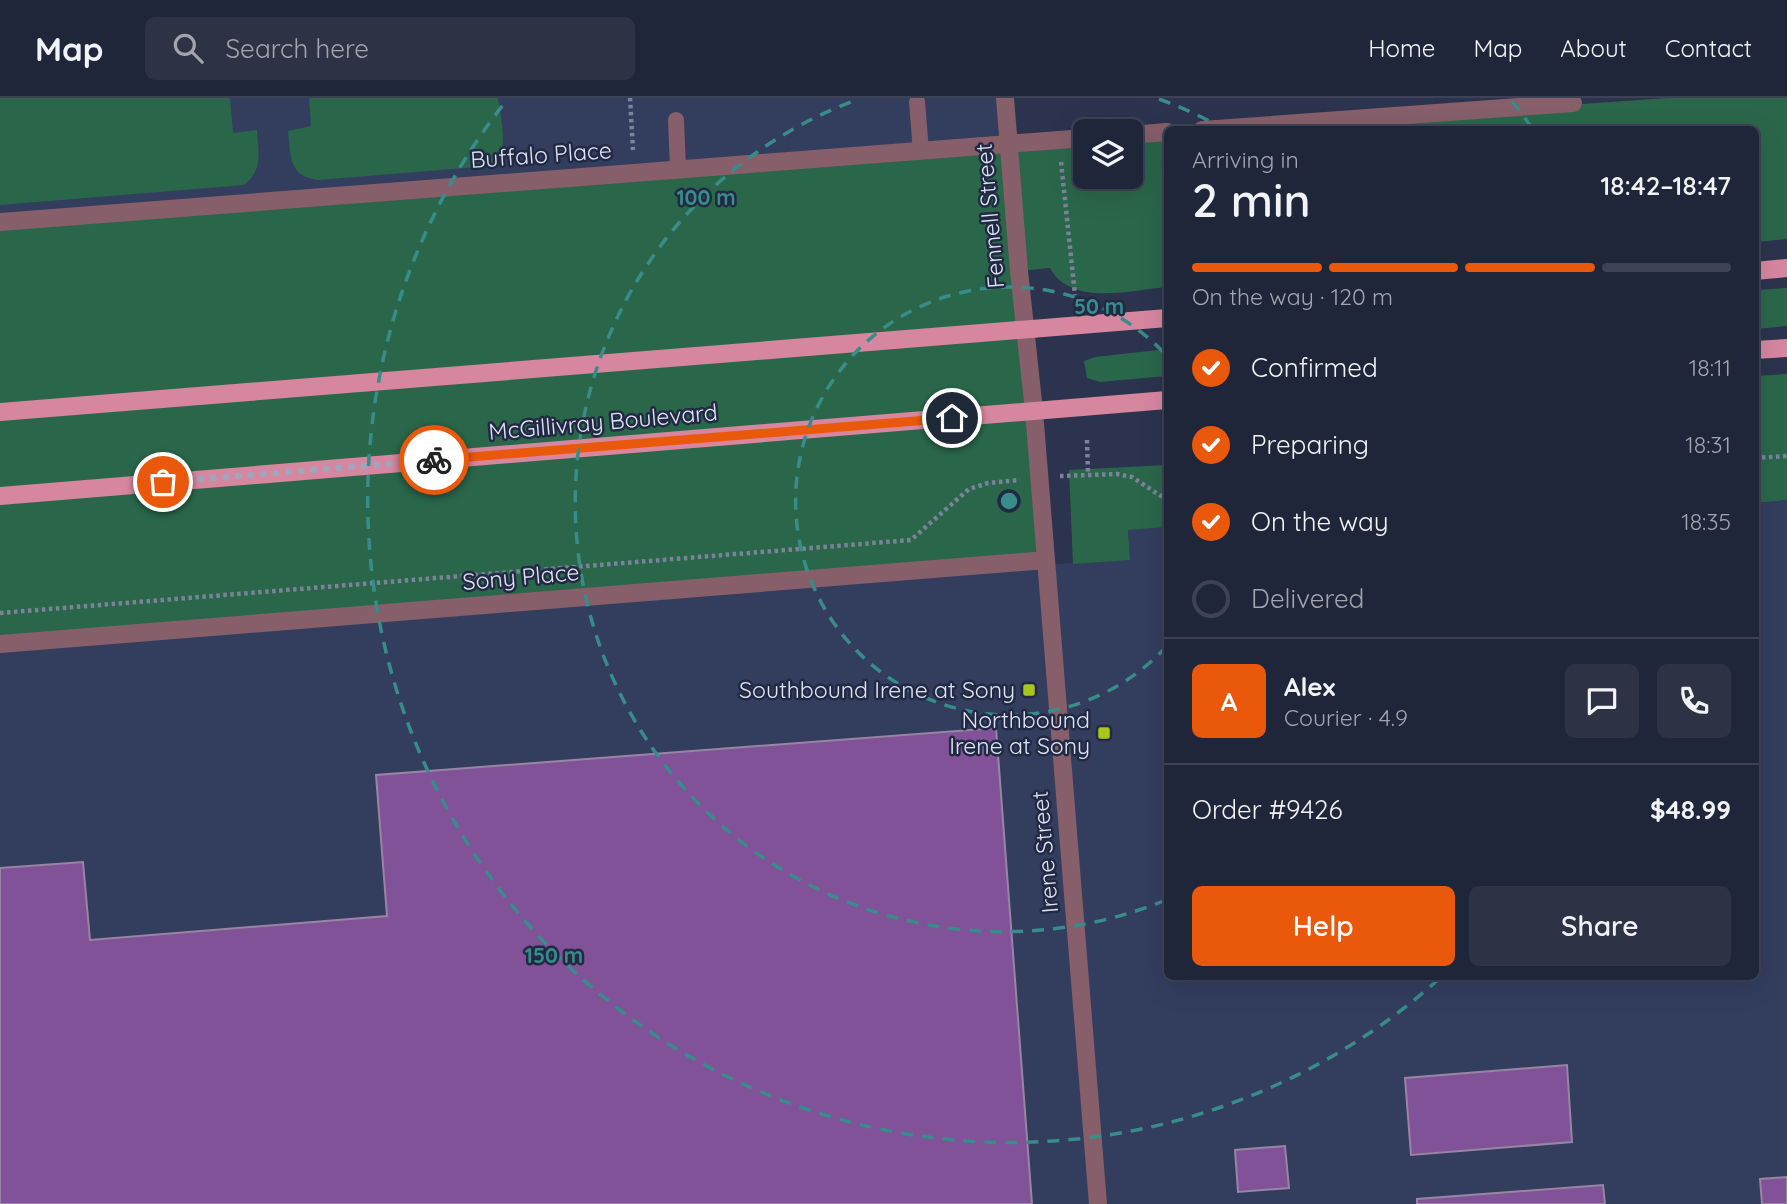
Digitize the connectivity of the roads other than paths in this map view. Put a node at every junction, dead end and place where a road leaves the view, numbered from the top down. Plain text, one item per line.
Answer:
1 (1005, 98) edge
2 (917, 102) dead end
3 (1573, 103) dead end
4 (676, 120) dead end
5 (1257, 126) edge
6 (1164, 132) edge
7 (1143, 134) edge
8 (1073, 139) edge
9 (1009, 144) junction
10 (921, 151) junction
11 (678, 169) junction
12 (0, 222) edge
13 (1787, 268) edge
14 (1759, 271) edge
15 (1164, 318) edge
16 (1025, 330) junction
17 (1787, 348) edge
18 (1759, 350) edge
19 (1164, 400) edge
20 (1034, 411) junction
21 (0, 412) edge
22 (0, 496) edge
23 (1046, 560) junction
24 (0, 644) edge
25 (1098, 1204) edge

1 - 9 street, Fennell Street
2 - 10 lane
3 - 5 street
4 - 11 lane
6 - 7 street
8 - 9 street, Buffalo Place
9 - 10 street, Buffalo Place
9 - 16 street, Fennell Street
10 - 11 street, Buffalo Place
11 - 12 street, Buffalo Place
13 - 14 main road
15 - 16 main road
16 - 20 street, Irene Street
16 - 21 main road
17 - 18 main road
19 - 20 main road, McGillivray Boulevard
20 - 22 main road, McGillivray Boulevard
20 - 23 street, Irene Street
23 - 24 street, Sony Place
23 - 25 street, Irene Street

